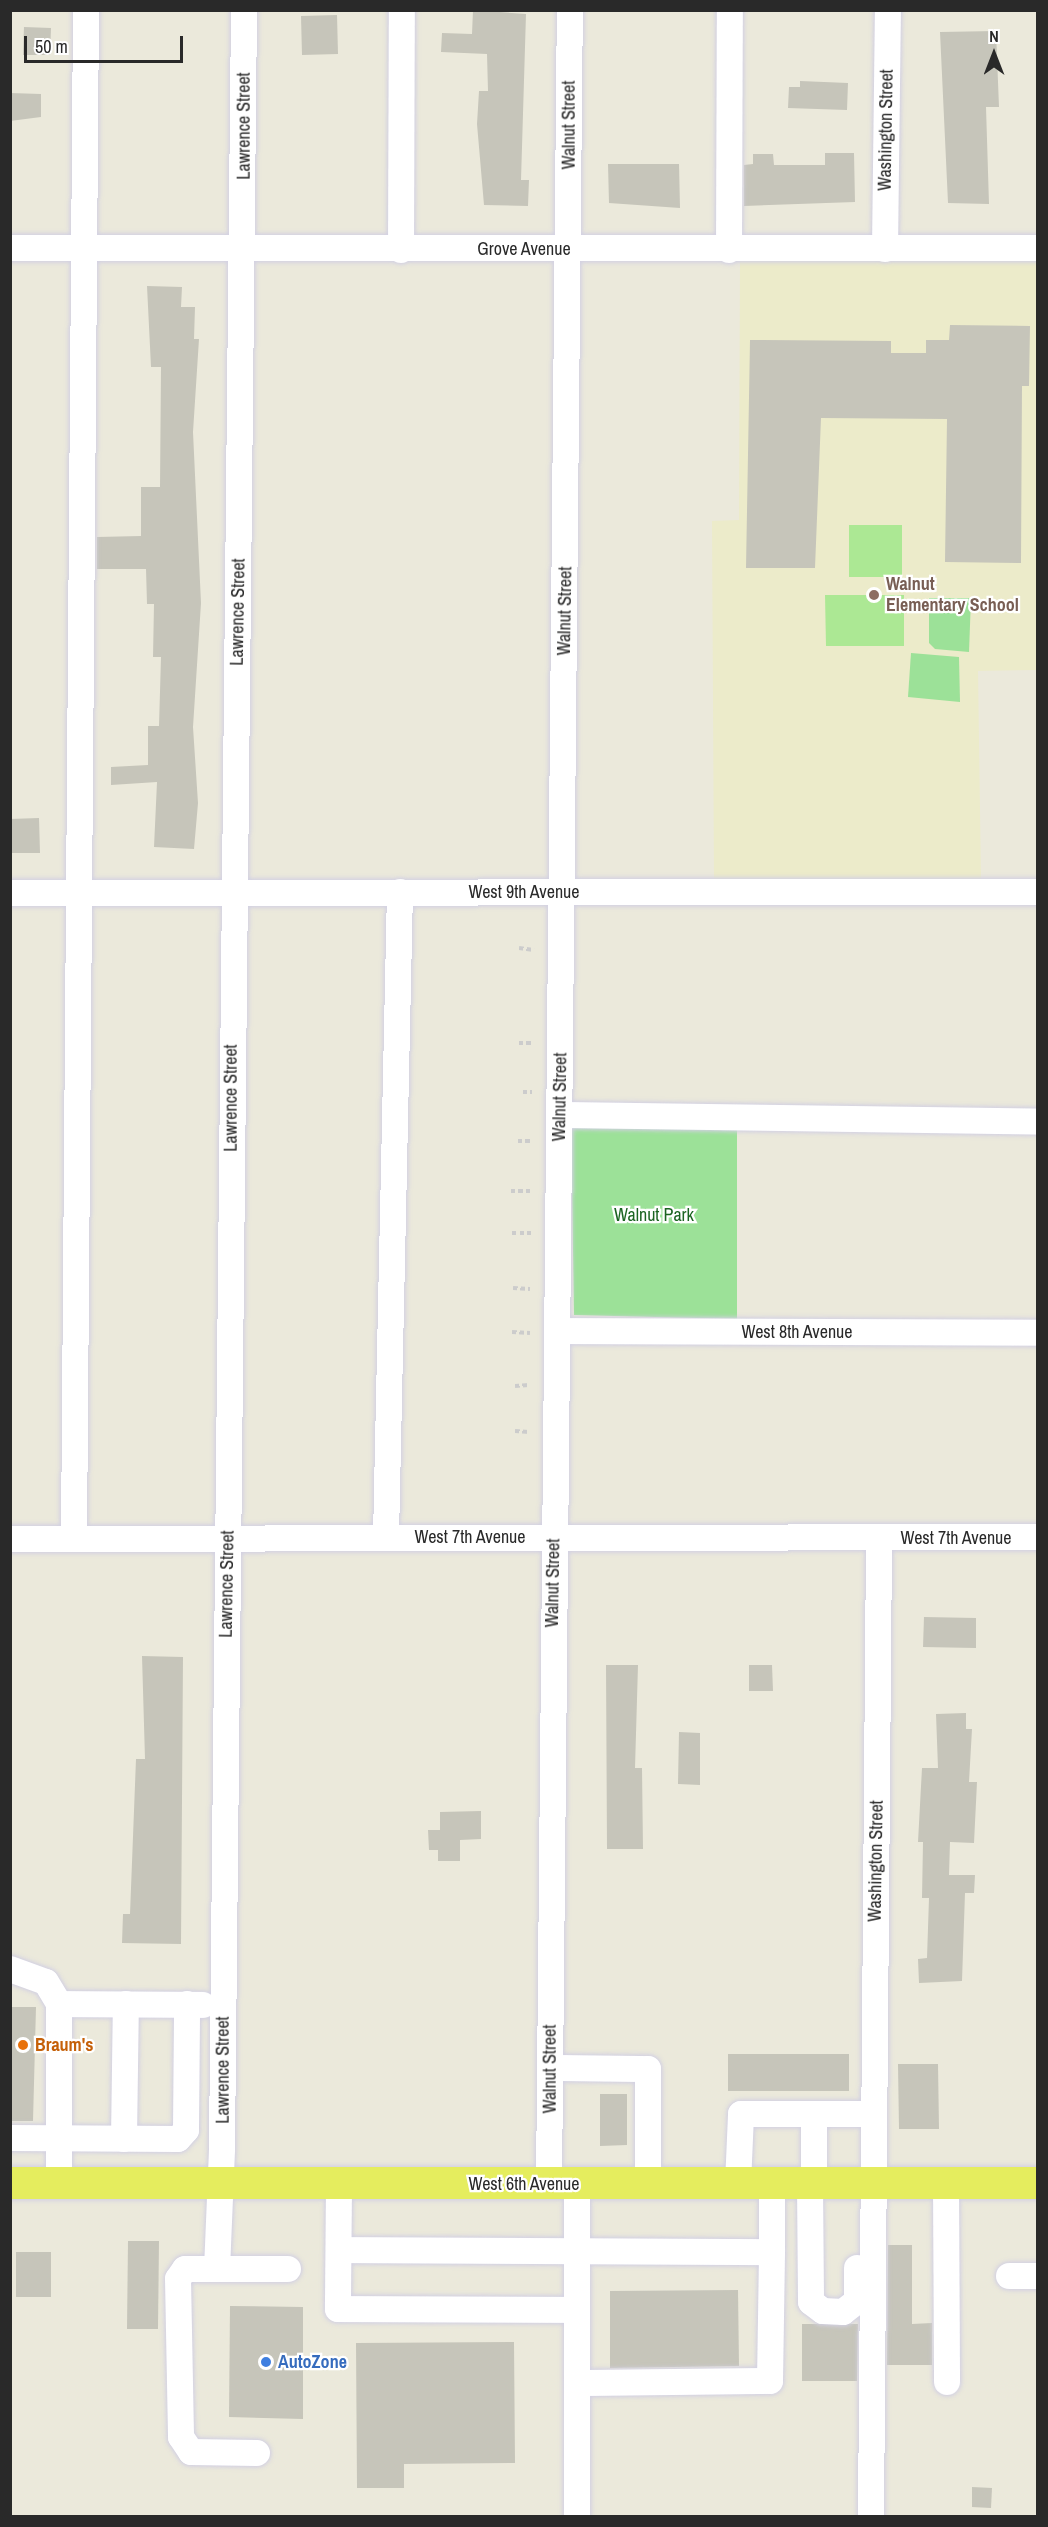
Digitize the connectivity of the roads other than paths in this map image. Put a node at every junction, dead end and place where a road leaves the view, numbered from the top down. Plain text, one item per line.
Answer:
1 (86, 10) edge
2 (244, 10) edge
3 (402, 10) edge
4 (570, 10) edge
5 (730, 10) edge
6 (888, 10) edge
7 (10, 248) edge
8 (83, 248) junction
9 (1038, 248) edge
10 (244, 249) junction
11 (569, 249) junction
12 (885, 249) junction
13 (401, 250) junction
14 (729, 250) junction
15 (400, 892) junction
16 (562, 892) junction
17 (1038, 892) edge
18 (10, 893) edge
19 (77, 893) junction
20 (232, 893) junction
21 (560, 1115) junction
22 (1038, 1122) edge
23 (557, 1331) junction
24 (1038, 1333) edge
25 (227, 1537) junction
26 (386, 1537) junction
27 (554, 1537) junction
28 (1038, 1537) edge
29 (74, 1538) junction
30 (879, 1538) junction
31 (10, 1539) edge
32 (10, 1969) edge
33 (60, 2004) junction
34 (126, 2004) junction
35 (187, 2004) junction
36 (223, 2005) junction
37 (550, 2067) junction
38 (814, 2114) junction
39 (873, 2114) junction
40 (10, 2138) edge
41 (59, 2138) junction
42 (124, 2139) junction
43 (10, 2183) edge
44 (59, 2183) junction
45 (946, 2183) junction
46 (1038, 2183) edge
47 (563, 2184) junction
48 (648, 2184) junction
49 (738, 2184) junction
50 (772, 2184) junction
51 (812, 2184) junction
52 (866, 2184) junction
53 (218, 2185) junction
54 (339, 2185) junction
55 (339, 2250) junction
56 (577, 2250) junction
57 (772, 2252) junction
58 (217, 2269) junction
59 (288, 2269) dead end
60 (1009, 2276) dead end
61 (1038, 2276) edge
62 (577, 2310) junction
63 (947, 2382) dead end
64 (577, 2383) junction
65 (257, 2453) dead end
66 (578, 2517) edge
67 (871, 2517) edge

1 - 8 street
2 - 10 street, Lawrence Street
3 - 13 street
4 - 11 street, Walnut Street
5 - 14 street
6 - 12 street, Washington Street
7 - 8 street, Grove Avenue
8 - 10 street, Grove Avenue
8 - 19 street
9 - 12 street, Grove Avenue
10 - 13 street, Grove Avenue
10 - 20 street, Lawrence Street
11 - 13 street, Grove Avenue
11 - 14 street, Grove Avenue
11 - 16 street, Walnut Street
12 - 14 street, Grove Avenue
15 - 16 street, West 9th Avenue
15 - 20 street, West 9th Avenue
15 - 26 street
16 - 17 street, West 9th Avenue
16 - 21 street, Walnut Street
18 - 19 street, West 9th Avenue
19 - 20 street, West 9th Avenue
19 - 29 street
20 - 25 street, Lawrence Street
21 - 22 street
21 - 23 street, Walnut Street
23 - 24 street, West 8th Avenue
23 - 27 street, Walnut Street
25 - 26 street, West 7th Avenue
25 - 29 street, West 7th Avenue
25 - 36 street, Lawrence Street
26 - 27 street, West 7th Avenue
27 - 30 street, West 7th Avenue
27 - 37 street, Walnut Street
28 - 30 street, West 7th Avenue
29 - 31 street, West 7th Avenue
30 - 39 street, Washington Street
32 - 33 street
33 - 34 street
33 - 41 street
34 - 35 street
34 - 42 street
35 - 36 street
35 - 42 street
36 - 53 street, Lawrence Street
37 - 47 street, Walnut Street
37 - 48 street
38 - 39 street
38 - 49 street
38 - 51 street
39 - 52 street, Washington Street
40 - 41 street
41 - 42 street
41 - 44 street
43 - 44 main road, West 6th Avenue
44 - 53 main road, West 6th Avenue
45 - 46 main road, West 6th Avenue
45 - 52 main road, West 6th Avenue
45 - 63 street
47 - 48 main road, West 6th Avenue
47 - 54 main road, West 6th Avenue
47 - 56 street, Walnut Street
48 - 49 main road, West 6th Avenue
49 - 50 main road, West 6th Avenue
50 - 51 main road, West 6th Avenue
50 - 57 street
51 - 52 main road, West 6th Avenue
51 - 52 street
52 - 67 street
53 - 54 main road, West 6th Avenue
53 - 58 street, Lawrence Street
54 - 55 street
55 - 56 street
55 - 62 street
56 - 57 street
56 - 62 street, Walnut Street
57 - 64 street
58 - 59 street
58 - 65 street
60 - 61 street
62 - 64 street, Walnut Street
64 - 66 street, Walnut Street

